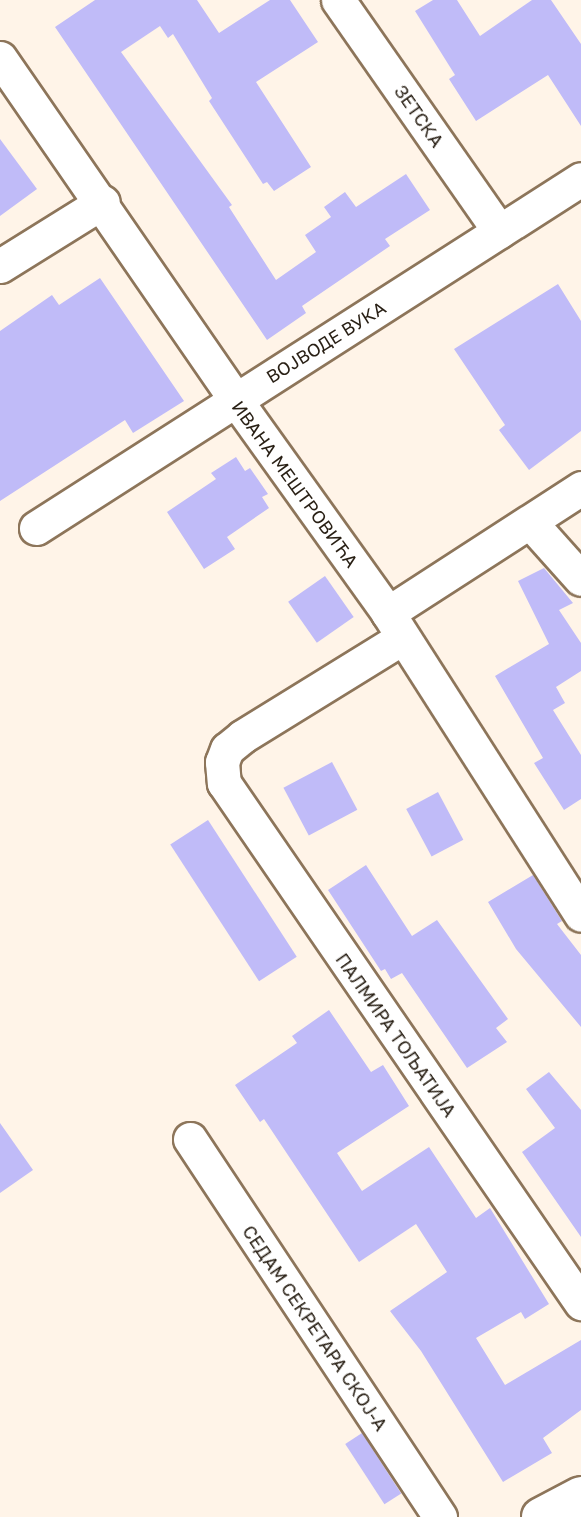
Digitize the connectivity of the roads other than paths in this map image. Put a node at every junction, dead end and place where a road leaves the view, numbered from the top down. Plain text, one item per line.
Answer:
1 (338, 0) edge
2 (0, 58) edge
3 (581, 179) edge
4 (103, 202) junction
5 (499, 231) junction
6 (0, 266) edge
7 (234, 400) junction
8 (581, 488) edge
9 (530, 522) junction
10 (36, 528) dead end
11 (581, 579) edge
12 (395, 625) junction
13 (581, 915) edge
14 (190, 1139) dead end
15 (581, 1303) edge
16 (581, 1496) edge
17 (440, 1517) edge
18 (541, 1517) edge

1 - 5 street, ЗЕТСКА
2 - 4 street, ИВАНА МЕШТРОВИЋА
3 - 5 street, ВОЈВОДЕ ВУКА
4 - 6 street
4 - 7 street, ИВАНА МЕШТРОВИЋА
5 - 7 street, ВОЈВОДЕ ВУКА
7 - 10 street, ВОЈВОДЕ ВУКА
7 - 12 street, ИВАНА МЕШТРОВИЋА
8 - 9 street
9 - 11 street
9 - 12 street
12 - 13 street, ИВАНА МЕШТРОВИЋА
12 - 15 street, ПАЛМИРА ТОЉАТИЈА
14 - 17 street, СЕДАМ СЕКРЕТАРА СКОЈ-А
16 - 18 main road

